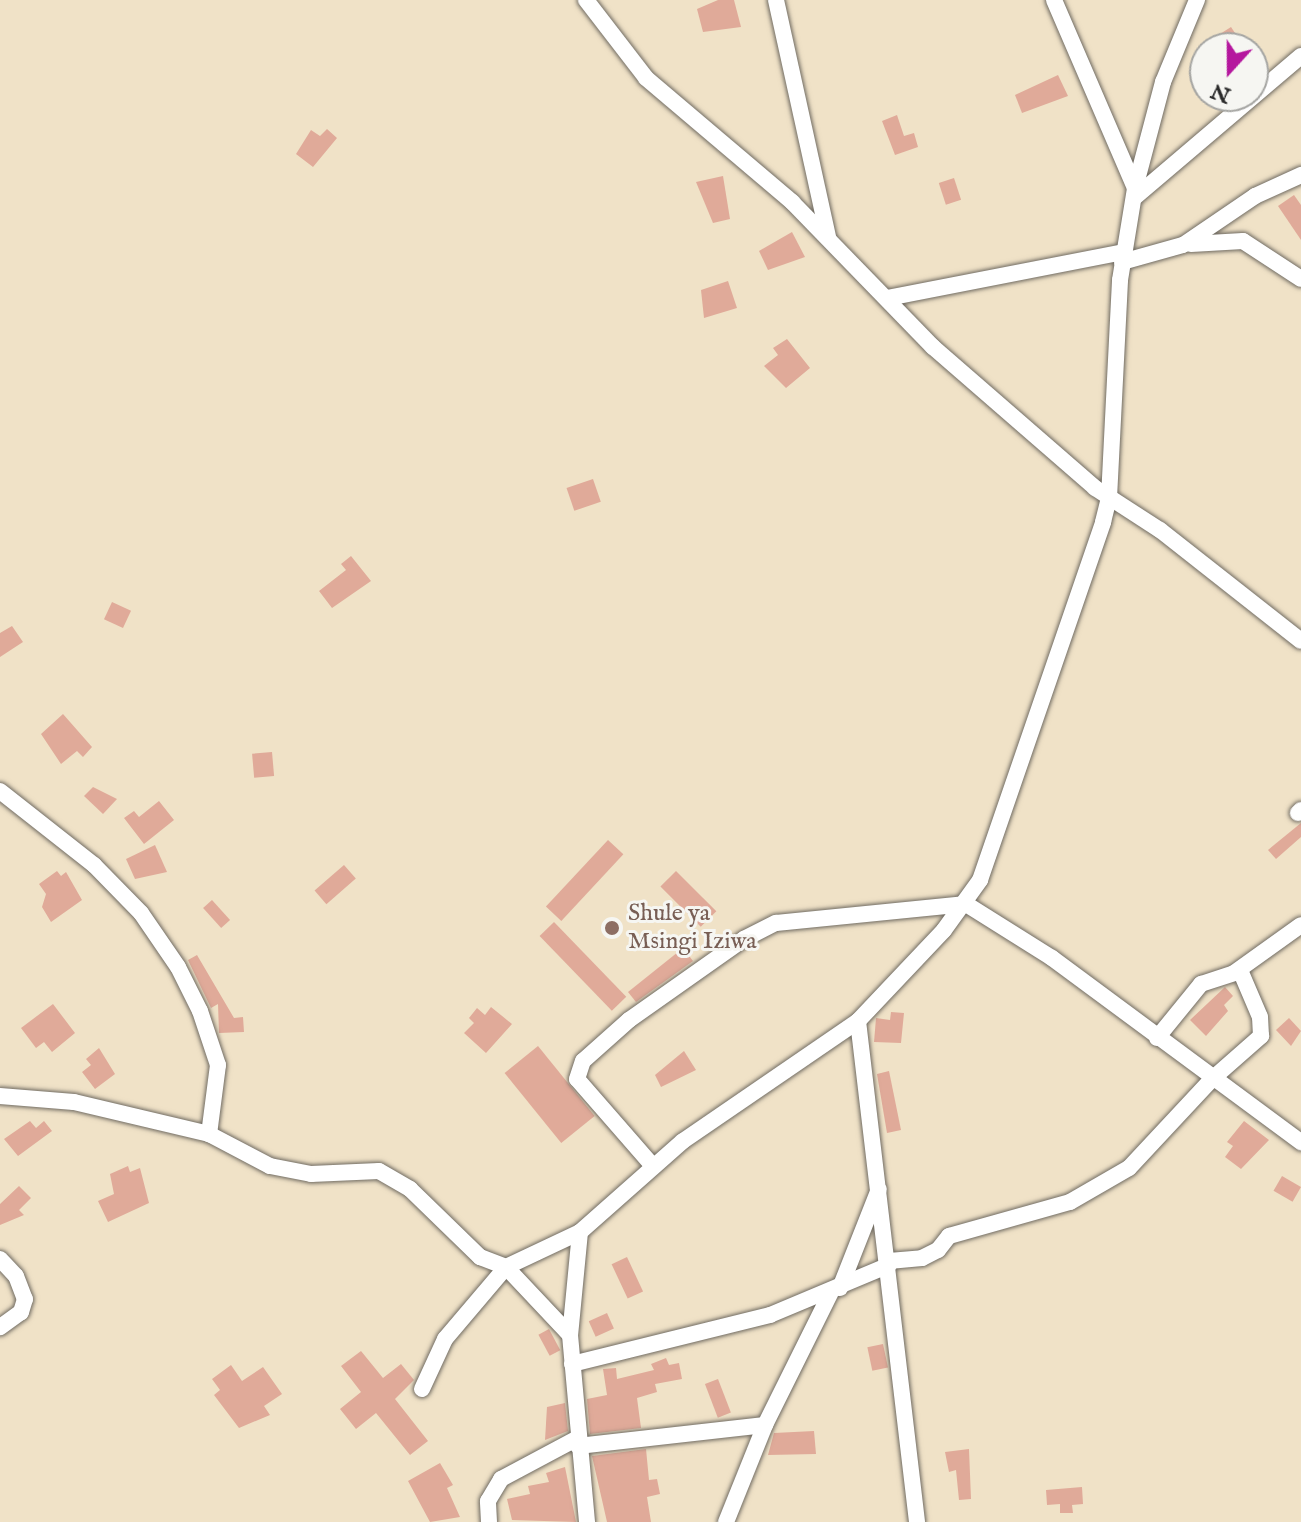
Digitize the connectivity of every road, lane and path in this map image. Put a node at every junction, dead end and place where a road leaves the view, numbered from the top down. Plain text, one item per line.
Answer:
1 (586, 0) edge
2 (776, 0) edge
3 (1054, 0) edge
4 (1197, 0) edge
5 (1301, 56) edge
6 (1301, 175) edge
7 (1134, 193) junction
8 (828, 237) junction
9 (1183, 245) junction
10 (1123, 257) junction
11 (1301, 279) edge
12 (887, 298) junction
13 (1109, 498) junction
14 (1301, 641) edge
15 (0, 791) edge
16 (966, 904) junction
17 (1301, 925) edge
18 (1240, 970) junction
19 (858, 1021) junction
20 (1157, 1038) junction
21 (1211, 1080) junction
22 (0, 1096) edge
23 (209, 1134) junction
24 (1301, 1142) edge
25 (652, 1165) junction
26 (880, 1187) junction
27 (580, 1232) junction
28 (0, 1259) edge
29 (889, 1263) junction
30 (506, 1267) junction
31 (836, 1290) junction
32 (0, 1327) edge
33 (570, 1335) junction
34 (572, 1364) junction
35 (422, 1389) dead end
36 (765, 1425) junction
37 (577, 1443) junction
38 (489, 1522) edge
39 (587, 1522) edge
40 (726, 1522) edge
41 (917, 1522) edge

1 - 8 street
2 - 8 street
3 - 7 street
4 - 7 street
5 - 7 street
6 - 9 street
7 - 10 street
8 - 12 street
9 - 10 street
9 - 11 street
10 - 12 street
10 - 13 street
12 - 13 street
13 - 14 street
13 - 16 street
15 - 23 street
16 - 19 street
16 - 20 street
16 - 25 street
17 - 18 street
18 - 20 street
18 - 21 street
19 - 25 street
19 - 26 street
20 - 21 street
21 - 24 street
21 - 29 street
22 - 23 street
23 - 30 street
25 - 27 street
26 - 29 street
26 - 31 street
27 - 30 street
27 - 33 street
28 - 32 street
29 - 31 street
29 - 41 street
30 - 33 street
30 - 35 street
31 - 34 street
31 - 36 street
33 - 34 street
34 - 37 street
36 - 37 street
36 - 40 street
37 - 38 street
37 - 39 street

